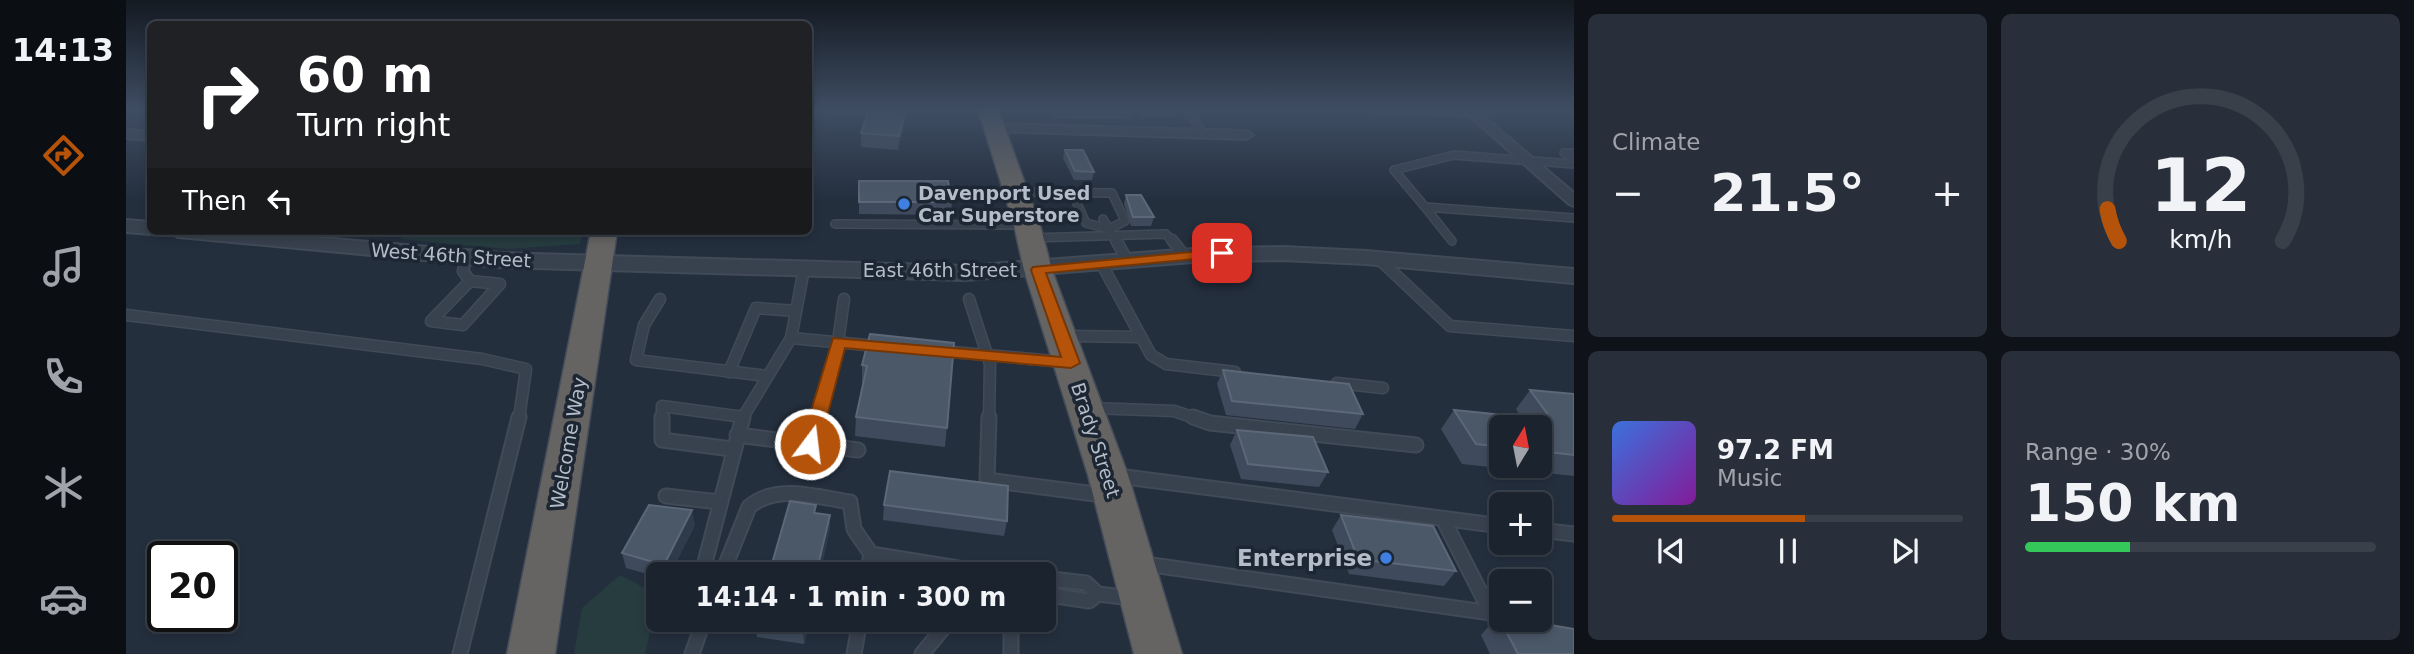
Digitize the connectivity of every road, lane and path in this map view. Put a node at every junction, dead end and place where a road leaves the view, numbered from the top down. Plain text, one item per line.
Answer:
1 (998, 140) edge
2 (1504, 140) edge
3 (1574, 153) edge
4 (1528, 160) junction
5 (1574, 162) edge
6 (1016, 192) junction
7 (1072, 193) junction
8 (1574, 201) edge
9 (1425, 207) junction
10 (1574, 218) edge
11 (1103, 219) dead end
12 (835, 223) dead end
13 (126, 226) edge
14 (147, 228) edge
15 (1111, 232) junction
16 (274, 235) edge
17 (1452, 241) dead end
18 (1032, 244) junction
19 (601, 247) edge
20 (1184, 255) junction
21 (466, 258) junction
22 (1127, 260) junction
23 (1380, 260) junction
24 (1101, 263) junction
25 (804, 269) junction
26 (1574, 276) edge
27 (470, 281) junction
28 (660, 299) dead end
29 (844, 299) dead end
30 (968, 299) dead end
31 (796, 312) junction
32 (126, 315) edge
33 (1574, 336) edge
34 (1141, 337) junction
35 (791, 338) junction
36 (838, 342) junction
37 (892, 347) edge
38 (1067, 350) junction
39 (932, 351) edge
40 (986, 355) junction
41 (729, 372) junction
42 (1247, 373) edge
43 (767, 376) junction
44 (1329, 382) edge
45 (1383, 388) dead end
46 (1085, 408) junction
47 (743, 417) junction
48 (737, 435) junction
49 (810, 444) junction
50 (1416, 445) dead end
51 (732, 449) junction
52 (858, 450) dead end
53 (1111, 486) junction
54 (666, 496) dead end
55 (719, 502) junction
56 (1443, 519) junction
57 (1489, 524) edge
58 (1552, 531) edge
59 (1574, 534) edge
60 (871, 554) junction
61 (705, 562) edge
62 (727, 562) edge
63 (869, 562) edge
64 (921, 562) edge
65 (1133, 563) junction
66 (1056, 580) edge
67 (1098, 594) junction
68 (1056, 596) edge
69 (1142, 600) junction
70 (858, 632) edge
71 (940, 632) edge
72 (1011, 632) edge
73 (460, 654) edge
74 (531, 654) edge
75 (854, 654) edge
76 (922, 654) edge
77 (1011, 654) edge
78 (1158, 654) edge

1 - 6 highway, Brady Street
2 - 4 street
3 - 5 lane
4 - 5 lane
4 - 8 street
4 - 9 lane
6 - 7 lane
6 - 18 highway, Brady Street
7 - 15 lane
7 - 15 lane
9 - 10 lane
9 - 17 lane
11 - 15 lane
12 - 18 lane
13 - 14 street
15 - 18 lane
15 - 20 lane
15 - 22 lane
16 - 21 street, West 46th Street
18 - 24 street, East 46th Street
18 - 25 street, East 46th Street
18 - 38 highway, Brady Street
19 - 21 street, West 46th Street
19 - 25 street, East 46th Street
19 - 74 highway, Welcome Way
20 - 22 street, East 46th Street
20 - 23 street, East 46th Street
21 - 27 lane
22 - 24 street, East 46th Street
23 - 26 street, East 46th Street
23 - 33 lane
24 - 34 lane
25 - 31 lane
27 - 27 lane
28 - 41 lane
29 - 36 lane
30 - 40 lane
31 - 35 lane
31 - 41 lane
32 - 73 lane
34 - 38 lane
34 - 42 lane
35 - 36 lane
35 - 43 lane
36 - 37 lane
36 - 49 lane
38 - 40 lane
38 - 46 highway, Brady Street
39 - 40 lane
40 - 53 lane
41 - 43 lane
43 - 47 lane
44 - 45 lane
46 - 50 lane
46 - 53 highway, Brady Street
47 - 48 lane
47 - 51 lane
48 - 49 lane
48 - 51 lane
49 - 52 lane
51 - 55 lane
53 - 56 lane
53 - 65 highway, Brady Street
54 - 55 lane
55 - 61 lane
56 - 57 lane
56 - 65 lane
58 - 59 lane
60 - 62 lane
60 - 63 lane
60 - 64 lane
65 - 69 highway, Brady Street
66 - 67 lane
67 - 68 lane
67 - 69 lane
69 - 78 highway, Brady Street
70 - 75 lane
71 - 76 lane
72 - 77 lane

